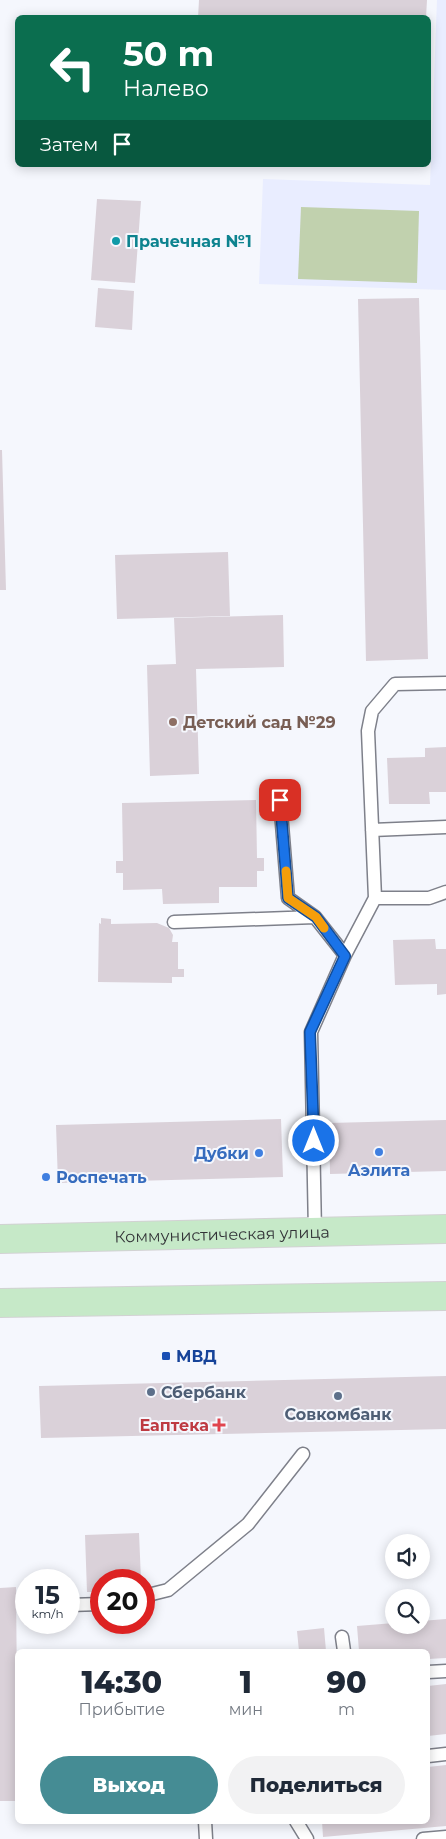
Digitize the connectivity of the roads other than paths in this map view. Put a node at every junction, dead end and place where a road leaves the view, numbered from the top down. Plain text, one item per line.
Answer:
1 (446, 683) edge
2 (280, 800) dead end
3 (446, 827) edge
4 (372, 830) junction
5 (446, 892) edge
6 (375, 898) junction
7 (316, 917) junction
8 (174, 922) dead end
9 (345, 956) junction
10 (446, 1229) edge
11 (315, 1232) junction
12 (0, 1239) edge
13 (446, 1296) edge
14 (0, 1303) edge
15 (303, 1454) dead end
16 (155, 1593) edge
17 (342, 1637) dead end
18 (344, 1649) edge
19 (446, 1671) edge
20 (430, 1672) edge
21 (446, 1754) edge
22 (430, 1756) edge
23 (205, 1824) edge
24 (298, 1824) edge
25 (446, 1837) edge
26 (206, 1839) edge
27 (307, 1839) edge
28 (423, 1839) edge

1 - 4 lane
2 - 7 lane
3 - 4 lane
4 - 6 lane
5 - 6 lane
6 - 9 lane
7 - 8 lane
7 - 9 lane
9 - 11 lane
10 - 11 main road, Коммунистическая улица
11 - 12 main road, Коммунистическая улица
13 - 14 main road
15 - 16 lane
17 - 18 lane
19 - 20 lane
21 - 22 lane
23 - 26 lane
24 - 27 lane
25 - 28 lane

